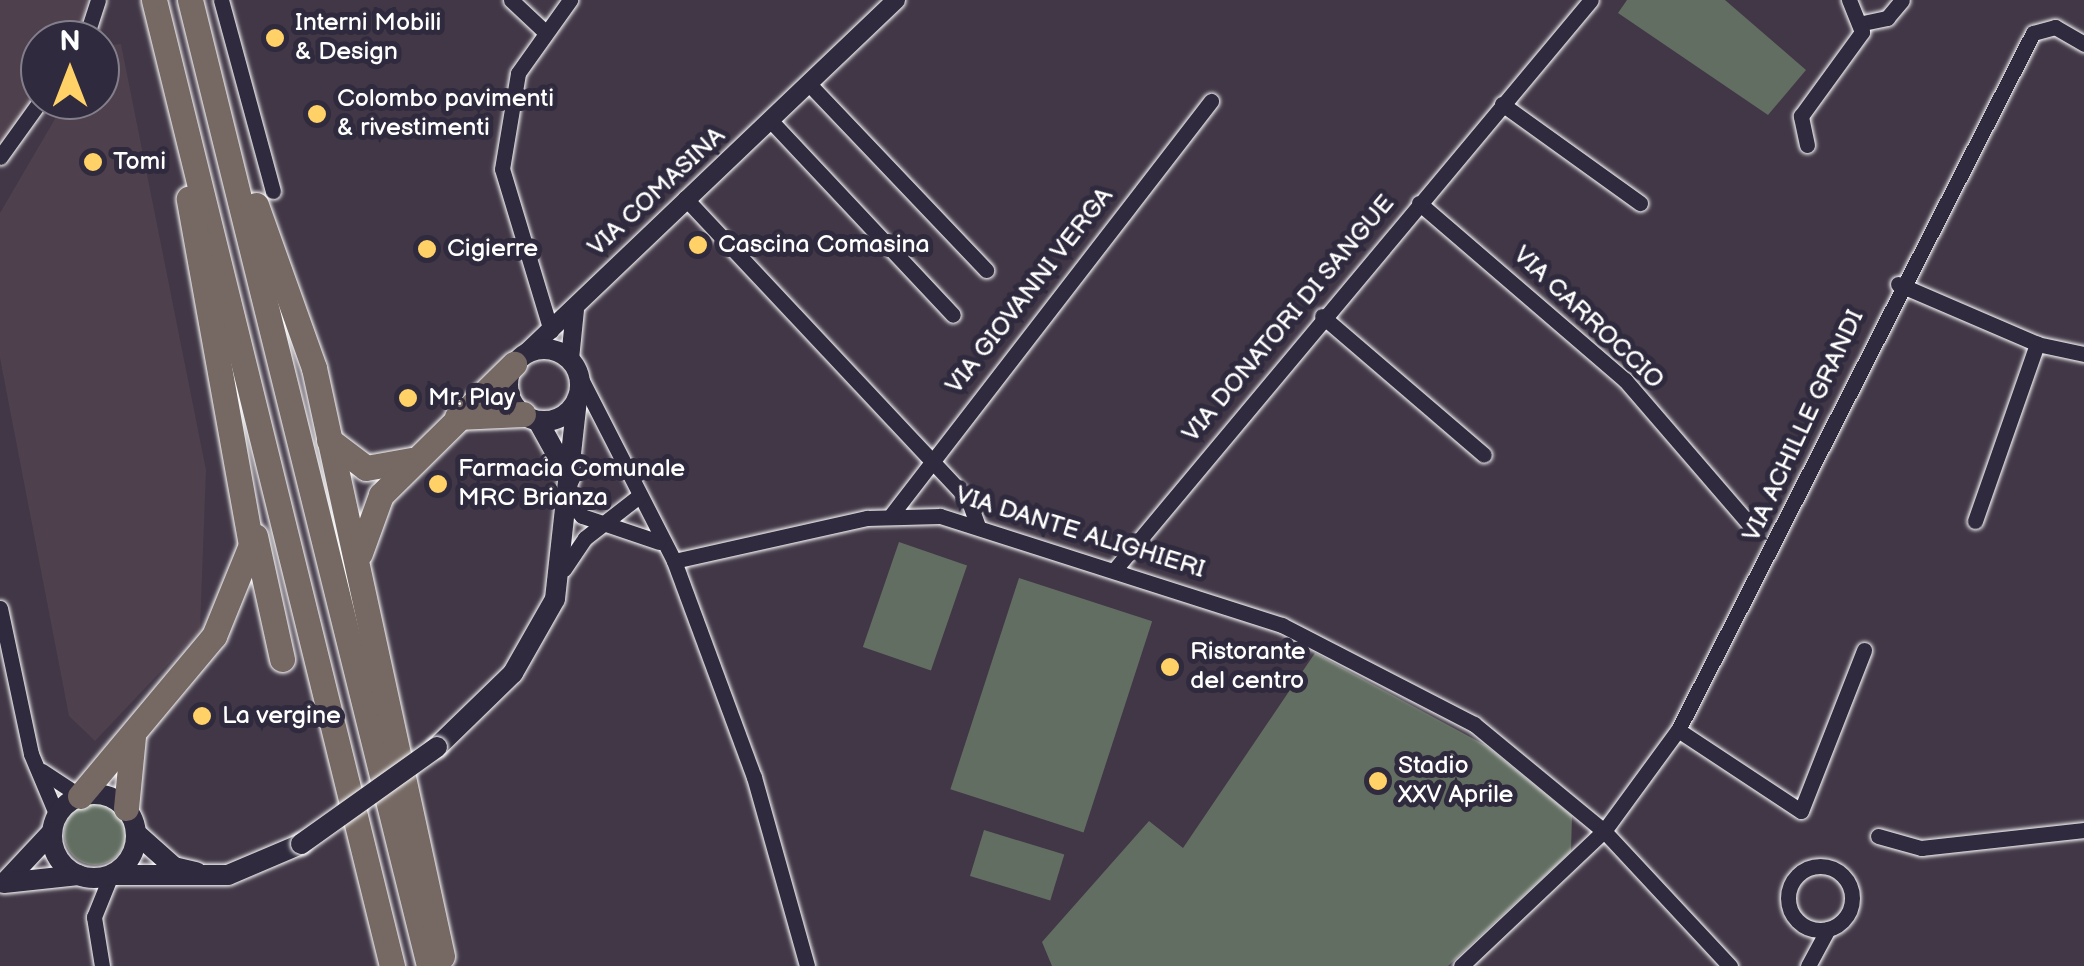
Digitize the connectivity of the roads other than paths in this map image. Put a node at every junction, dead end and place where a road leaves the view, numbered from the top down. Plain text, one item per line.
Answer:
1 (154, 0) edge
2 (190, 0) edge
3 (222, 0) edge
4 (511, 0) edge
5 (570, 0) edge
6 (896, 0) edge
7 (1591, 0) edge
8 (1849, 0) edge
9 (1902, 0) edge
10 (1863, 22) junction
11 (542, 29) junction
12 (201, 40) junction
13 (2084, 44) edge
14 (809, 84) junction
15 (1211, 101) dead end
16 (1502, 104) junction
17 (179, 105) junction
18 (27, 120) edge
19 (770, 120) junction
20 (1807, 145) dead end
21 (0, 157) edge
22 (272, 191) dead end
23 (685, 198) junction
24 (1640, 202) dead end
25 (1419, 203) junction
26 (986, 270) dead end
27 (1898, 284) junction
28 (580, 300) junction
29 (952, 315) dead end
30 (1322, 316) junction
31 (551, 331) junction
32 (2037, 344) junction
33 (2084, 354) edge
34 (521, 358) junction
35 (574, 367) junction
36 (577, 399) junction
37 (453, 418) junction
38 (530, 418) junction
39 (329, 440) junction
40 (1484, 455) dead end
41 (412, 460) junction
42 (929, 460) junction
43 (572, 495) junction
44 (639, 496) junction
45 (892, 514) junction
46 (1975, 521) dead end
47 (251, 522) junction
48 (608, 522) junction
49 (977, 524) junction
50 (1751, 526) dead end
51 (658, 542) junction
52 (674, 561) junction
53 (360, 566) junction
54 (1116, 568) junction
55 (564, 570) junction
56 (0, 608) edge
57 (1864, 650) dead end
58 (282, 659) dead end
59 (136, 726) junction
60 (1678, 730) junction
61 (36, 764) junction
62 (80, 796) junction
63 (126, 808) junction
64 (54, 824) junction
65 (2084, 830) edge
66 (1604, 831) junction
67 (137, 834) junction
68 (1878, 836) dead end
69 (78, 875) junction
70 (111, 875) junction
71 (228, 875) junction
72 (2, 885) edge
73 (1828, 929) junction
74 (102, 966) edge
75 (392, 966) edge
76 (429, 966) edge
77 (444, 966) edge
78 (807, 966) edge
79 (1461, 966) edge
80 (1730, 966) edge
81 (1808, 966) edge

1 - 17 highway
2 - 12 highway
3 - 22 street
4 - 11 street
5 - 11 street
6 - 14 street, VIA COMASINA
7 - 16 street, VIA DONATORI DI SANGUE
8 - 10 street
9 - 10 street
10 - 20 street
11 - 31 street
12 - 39 highway
12 - 76 highway
13 - 27 street, VIA ACHILLE GRANDI
14 - 19 street, VIA COMASINA
14 - 26 street
15 - 42 street, VIA GIOVANNI VERGA
16 - 24 street
16 - 25 street, VIA DONATORI DI SANGUE
17 - 47 highway
17 - 75 highway
18 - 21 street
19 - 23 street, VIA COMASINA
19 - 29 street
23 - 28 street, VIA COMASINA
23 - 42 street
25 - 30 street, VIA DONATORI DI SANGUE
25 - 50 street, VIA CARROCCIO
27 - 32 street
27 - 60 street, VIA ACHILLE GRANDI
28 - 31 street, VIA COMASINA
28 - 35 street
30 - 40 street
30 - 54 street, VIA DONATORI DI SANGUE
31 - 34 street, VIA COMASINA
32 - 33 street
32 - 46 street
34 - 35 main road
34 - 37 highway
34 - 38 main road
35 - 36 main road
35 - 44 street
36 - 38 main road
36 - 43 main road
37 - 38 highway
37 - 41 highway
38 - 43 main road
39 - 41 highway
39 - 53 highway
41 - 53 highway
42 - 45 street, VIA GIOVANNI VERGA
42 - 49 street
43 - 48 street
43 - 55 main road
44 - 48 street
44 - 51 street
45 - 49 street, VIA DANTE ALIGHIERI
45 - 52 street, VIA DANTE ALIGHIERI
47 - 58 highway
47 - 59 highway
48 - 51 street
48 - 55 street
49 - 54 street, VIA DANTE ALIGHIERI
51 - 52 street
52 - 78 street
53 - 77 highway
54 - 66 street, VIA DANTE ALIGHIERI
55 - 71 main road, bridge
56 - 61 street
57 - 60 street
59 - 62 highway
59 - 63 highway
60 - 66 street, VIA ACHILLE GRANDI
61 - 62 street
61 - 64 street
62 - 63 main road
62 - 64 main road
63 - 67 main road
64 - 69 main road
64 - 72 main road
65 - 68 street
66 - 79 street, VIA ACHILLE GRANDI
66 - 80 street, VIA DANTE ALIGHIERI
67 - 70 main road
67 - 71 main road
69 - 70 main road
69 - 72 main road
70 - 71 main road
70 - 74 street
73 - 73 street
73 - 81 street

